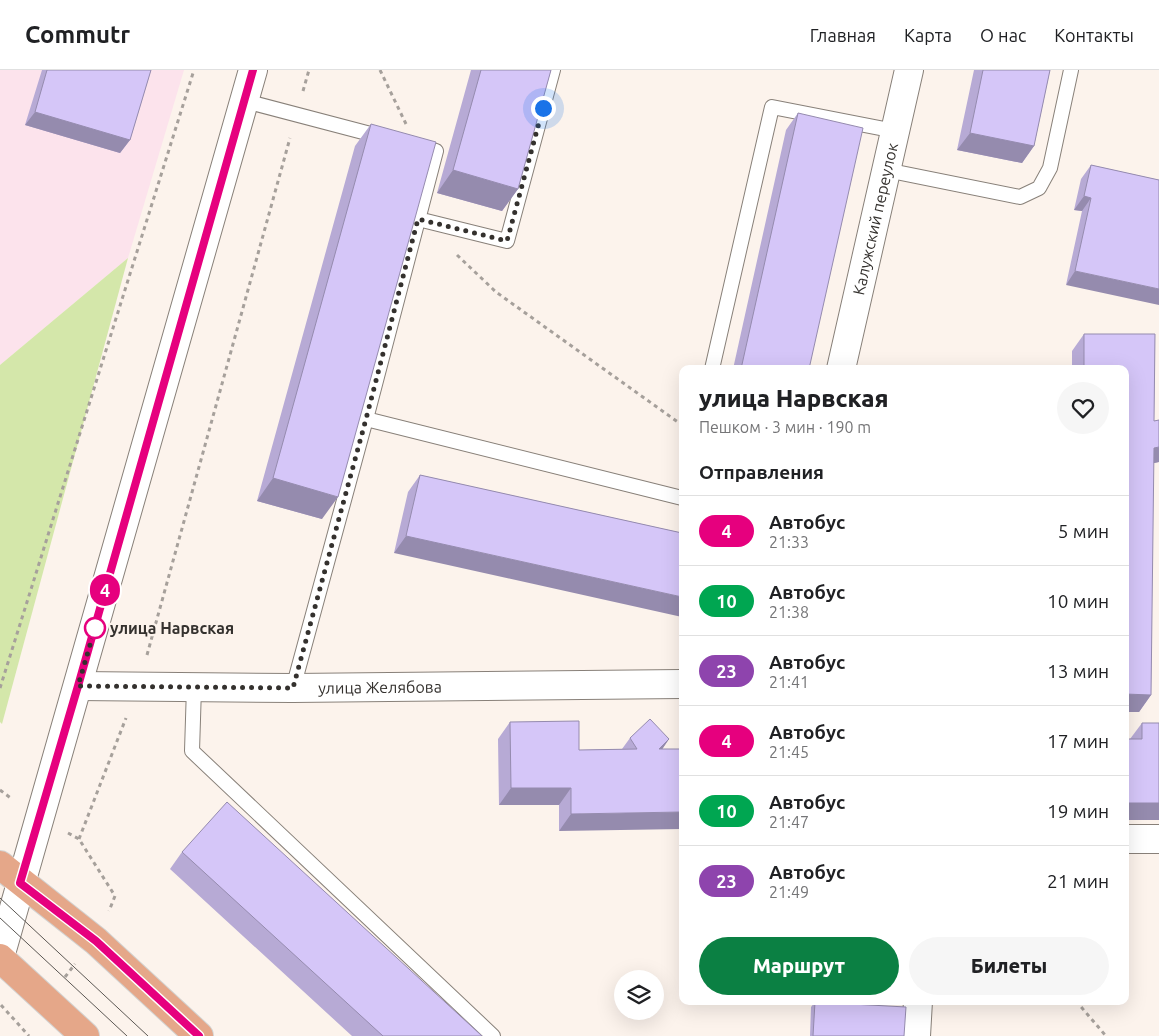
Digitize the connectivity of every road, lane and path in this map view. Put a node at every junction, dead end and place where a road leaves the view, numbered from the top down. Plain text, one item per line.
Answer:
1 (194, 70) edge
2 (253, 70) edge
3 (309, 70) edge
4 (380, 70) edge
5 (553, 70) edge
6 (909, 70) edge
7 (1071, 70) edge
8 (245, 101) junction
9 (296, 114) junction
10 (895, 131) junction
11 (407, 143) junction
12 (886, 170) junction
13 (418, 219) junction
14 (453, 252) dead end
15 (713, 365) edge
16 (842, 365) edge
17 (366, 419) junction
18 (679, 423) edge
19 (679, 497) edge
20 (679, 684) edge
21 (78, 686) junction
22 (138, 687) junction
23 (194, 687) junction
24 (0, 688) edge
25 (293, 688) junction
26 (79, 839) dead end
27 (1129, 839) edge
28 (1159, 839) edge
29 (0, 865) edge
30 (20, 883) junction
31 (0, 958) edge
32 (0, 1004) edge
33 (918, 1005) edge
34 (1079, 1005) edge
35 (29, 1036) edge
36 (85, 1036) edge
37 (199, 1036) edge
38 (493, 1036) edge
39 (916, 1036) edge
40 (1106, 1036) edge

1 - 24 path
2 - 8 street
3 - 9 path
4 - 11 path
5 - 13 lane
6 - 10 street, Калужский переулок
7 - 12 lane
8 - 9 lane
8 - 21 street
9 - 11 lane
9 - 22 path
10 - 12 street, Калужский переулок
10 - 15 lane
11 - 13 lane
12 - 16 street, Калужский переулок
13 - 17 lane
14 - 18 path
17 - 19 lane
17 - 25 lane
20 - 25 street, улица Желябова
21 - 22 street, улица Желябова
21 - 30 street
22 - 23 street, улица Желябова
22 - 26 path
23 - 25 street, улица Желябова
23 - 38 lane
27 - 28 street
29 - 30 main road
30 - 31 street
30 - 37 main road
31 - 36 main road
32 - 35 path
33 - 39 street
34 - 40 path

